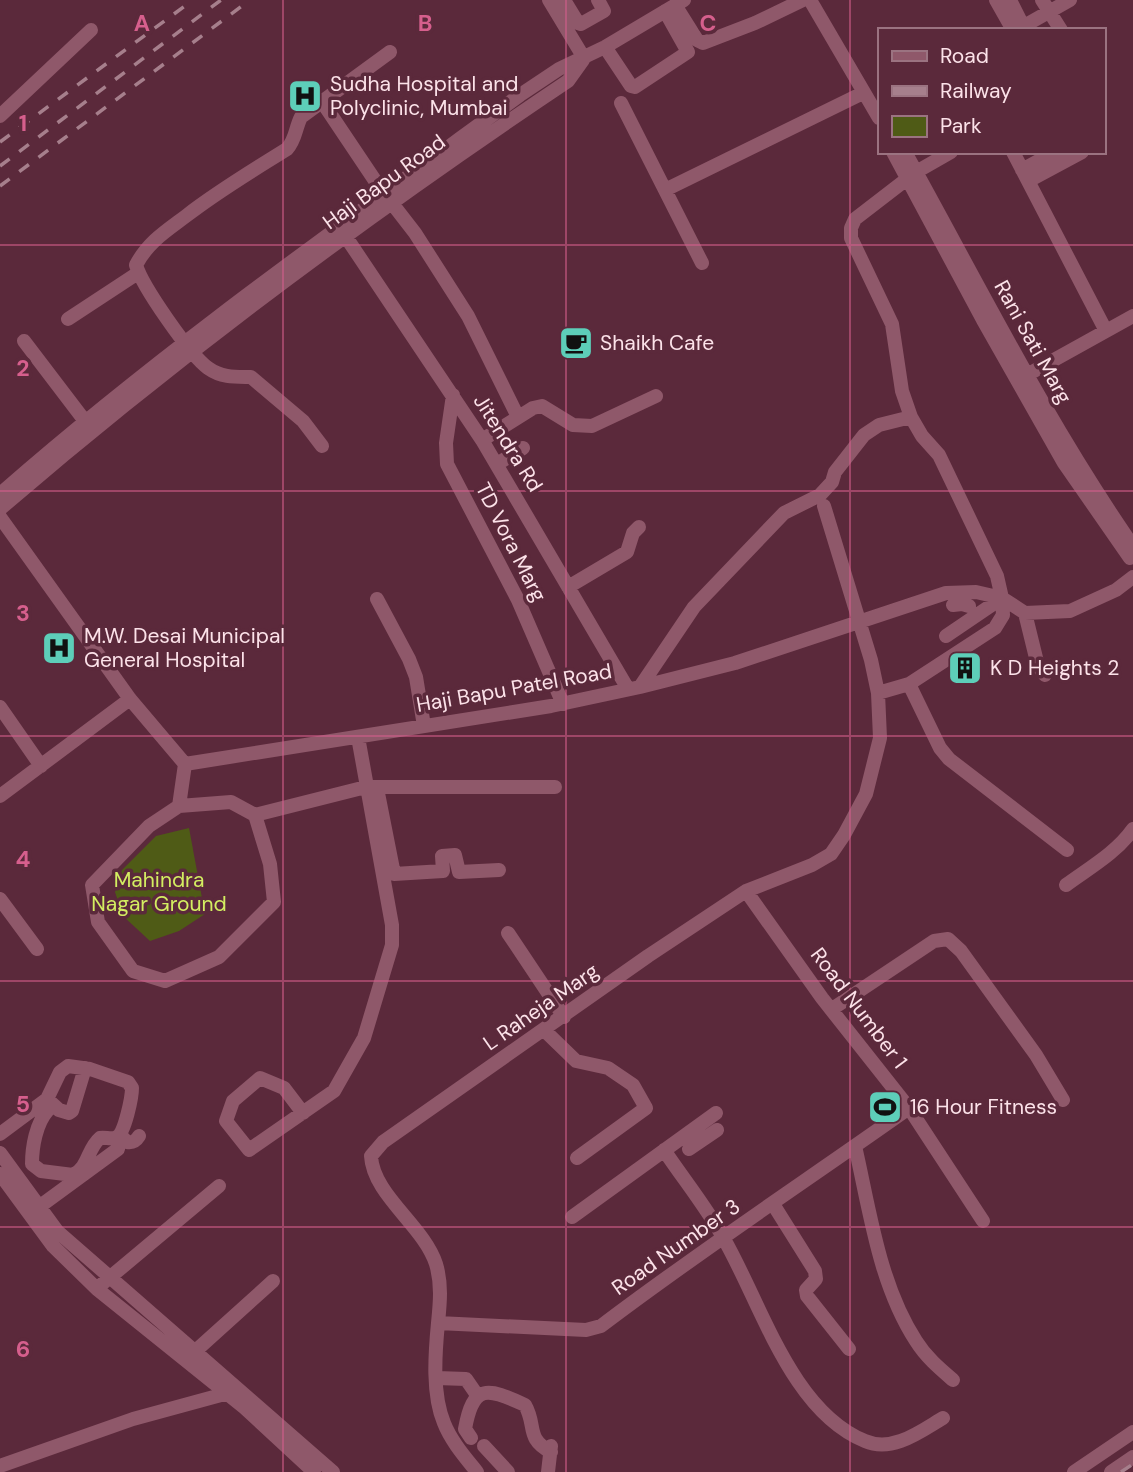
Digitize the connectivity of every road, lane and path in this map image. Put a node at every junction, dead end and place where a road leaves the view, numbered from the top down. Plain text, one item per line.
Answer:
1 (549, 0) edge
2 (564, 0) edge
3 (803, 0) edge
4 (810, 0) edge
5 (996, 0) edge
6 (1010, 0) edge
7 (1070, 0) edge
8 (675, 5) edge
9 (1046, 6) edge
10 (604, 11) edge
11 (1023, 28) edge
12 (1060, 28) edge
13 (91, 30) dead end
14 (605, 47) junction
15 (390, 52) dead end
16 (584, 58) junction
17 (863, 93) junction
18 (321, 100) junction
19 (621, 103) dead end
20 (877, 111) edge
21 (0, 116) edge
22 (895, 154) edge
23 (906, 154) edge
24 (948, 154) edge
25 (1014, 154) edge
26 (1052, 154) edge
27 (1077, 154) edge
28 (911, 175) junction
29 (1025, 175) junction
30 (666, 190) junction
31 (385, 200) junction
32 (342, 232) junction
33 (702, 262) dead end
34 (138, 273) junction
35 (1133, 316) edge
36 (68, 319) dead end
37 (1106, 331) junction
38 (24, 341) dead end
39 (190, 347) junction
40 (1022, 378) junction
41 (453, 395) junction
42 (656, 396) dead end
43 (518, 417) junction
44 (911, 417) junction
45 (89, 426) junction
46 (482, 440) junction
47 (322, 446) dead end
48 (523, 448) dead end
49 (57, 453) junction
50 (497, 464) junction
51 (0, 494) edge
52 (824, 506) dead end
53 (0, 509) edge
54 (0, 517) edge
55 (639, 527) dead end
56 (1132, 553) edge
57 (1133, 575) edge
58 (568, 587) junction
59 (1002, 598) junction
60 (377, 599) dead end
61 (951, 601) junction
62 (969, 606) dead end
63 (1026, 613) junction
64 (860, 622) junction
65 (946, 636) dead end
66 (1045, 675) dead end
67 (909, 684) junction
68 (634, 688) junction
69 (877, 693) junction
70 (130, 699) junction
71 (563, 704) junction
72 (0, 708) edge
73 (424, 726) junction
74 (358, 737) junction
75 (185, 764) junction
76 (41, 766) junction
77 (555, 787) dead end
78 (371, 788) junction
79 (0, 796) edge
80 (179, 806) junction
81 (255, 815) junction
82 (1133, 829) edge
83 (1067, 850) dead end
84 (499, 870) dead end
85 (1066, 885) dead end
86 (746, 891) junction
87 (0, 899) edge
88 (508, 933) dead end
89 (37, 949) dead end
90 (832, 1009) junction
91 (564, 1017) junction
92 (545, 1031) junction
93 (85, 1068) junction
94 (1063, 1100) dead end
95 (48, 1104) junction
96 (909, 1108) junction
97 (303, 1113) junction
98 (716, 1113) dead end
99 (717, 1130) dead end
100 (700, 1133) junction
101 (0, 1134) edge
102 (139, 1136) dead end
103 (119, 1142) junction
104 (855, 1146) junction
105 (689, 1149) dead end
106 (664, 1150) junction
107 (0, 1153) edge
108 (577, 1158) dead end
109 (0, 1174) edge
110 (219, 1186) dead end
111 (773, 1204) junction
112 (35, 1210) junction
113 (572, 1217) dead end
114 (983, 1222) dead end
115 (724, 1239) junction
116 (109, 1278) junction
117 (273, 1281) dead end
118 (97, 1289) junction
119 (438, 1323) junction
120 (849, 1349) dead end
121 (190, 1355) junction
122 (437, 1378) junction
123 (953, 1380) dead end
124 (232, 1392) junction
125 (477, 1395) junction
126 (943, 1418) dead end
127 (1133, 1432) edge
128 (471, 1438) dead end
129 (484, 1446) dead end
130 (1133, 1457) edge
131 (0, 1466) edge
132 (491, 1466) edge
133 (319, 1468) edge
134 (292, 1472) edge
135 (477, 1472) edge
136 (508, 1472) edge
137 (548, 1472) edge
138 (1074, 1472) edge
139 (1111, 1472) edge

1 - 16 street
2 - 10 street
3 - 8 street
4 - 17 street
5 - 11 street
6 - 11 street
7 - 9 street
8 - 14 street, Haji Bapu Road
8 - 14 street
9 - 11 street
9 - 12 street
13 - 21 street
14 - 16 street, Haji Bapu Road
15 - 18 street
16 - 31 street, Haji Bapu Road
17 - 20 street
17 - 30 street
18 - 31 street
18 - 34 street
19 - 30 street
22 - 28 street
23 - 28 street, Rani Sati Marg
24 - 28 street
25 - 29 street
26 - 29 street
27 - 29 street
28 - 40 street, Rani Sati Marg
28 - 44 street
29 - 37 street
30 - 33 street
31 - 32 street, Haji Bapu Road
31 - 43 street
32 - 39 street, Haji Bapu Road
32 - 41 street, Jitendra Rd
34 - 36 street
34 - 39 street
35 - 37 street
37 - 40 street
38 - 45 street
39 - 45 street, Haji Bapu Road
39 - 47 street
40 - 56 street, Rani Sati Marg
41 - 46 street, Jitendra Rd
41 - 71 street, TD Vora Marg
42 - 43 street
43 - 46 street
44 - 59 street
44 - 68 street
45 - 49 street, Haji Bapu Road
46 - 50 street, Jitendra Rd
48 - 50 street
49 - 51 street, Haji Bapu Road
49 - 53 street, Haji Bapu Road
50 - 58 street, Jitendra Rd
52 - 64 street, L Raheja Marg
54 - 70 street
55 - 58 street
56 - 57 street
57 - 63 street
58 - 68 street, Jitendra Rd
59 - 61 street, Haji Bapu Patel Road
59 - 63 street, Haji Bapu Patel Road
59 - 65 street
59 - 67 street
60 - 73 street
61 - 62 street
61 - 64 street, Haji Bapu Patel Road
63 - 66 street
64 - 68 street, Haji Bapu Patel Road
64 - 69 street, L Raheja Marg
67 - 69 street
67 - 83 street
68 - 71 street, Haji Bapu Patel Road
69 - 86 street, L Raheja Marg
70 - 75 street
70 - 76 street
71 - 73 street, Haji Bapu Patel Road
72 - 76 street
73 - 74 street, Haji Bapu Patel Road
74 - 75 street, Haji Bapu Patel Road
74 - 78 street
75 - 80 street
76 - 79 street
77 - 78 street
78 - 81 street
78 - 84 street
78 - 97 street
80 - 81 street
80 - 81 street
82 - 85 street
86 - 90 street, Road Number 1
86 - 91 street, L Raheja Marg
87 - 89 street
88 - 91 street
90 - 94 street
90 - 96 street, Road Number 1
91 - 92 street, L Raheja Marg
92 - 108 street
92 - 119 street, L Raheja Marg
93 - 95 street
93 - 95 street
93 - 103 street
95 - 101 street
95 - 103 street
96 - 104 street, Road Number 3
96 - 114 street, Road Number 1
97 - 97 street
98 - 100 street
99 - 100 street
100 - 105 street
100 - 106 street
102 - 103 street
103 - 112 street
104 - 111 street, Road Number 3
104 - 123 street
106 - 113 street
106 - 115 street
107 - 112 street
109 - 112 street
110 - 116 street
111 - 115 street, Road Number 3
111 - 120 street
112 - 116 street
112 - 118 street
115 - 119 street, Road Number 3
115 - 126 street
116 - 118 street
116 - 121 street
117 - 121 street
118 - 121 street
119 - 122 street, L Raheja Marg
121 - 124 street
122 - 125 street
122 - 135 street, L Raheja Marg
124 - 131 street
124 - 133 street
125 - 128 street
125 - 137 street
127 - 138 street
129 - 132 street
130 - 139 street
132 - 136 street
133 - 134 street

